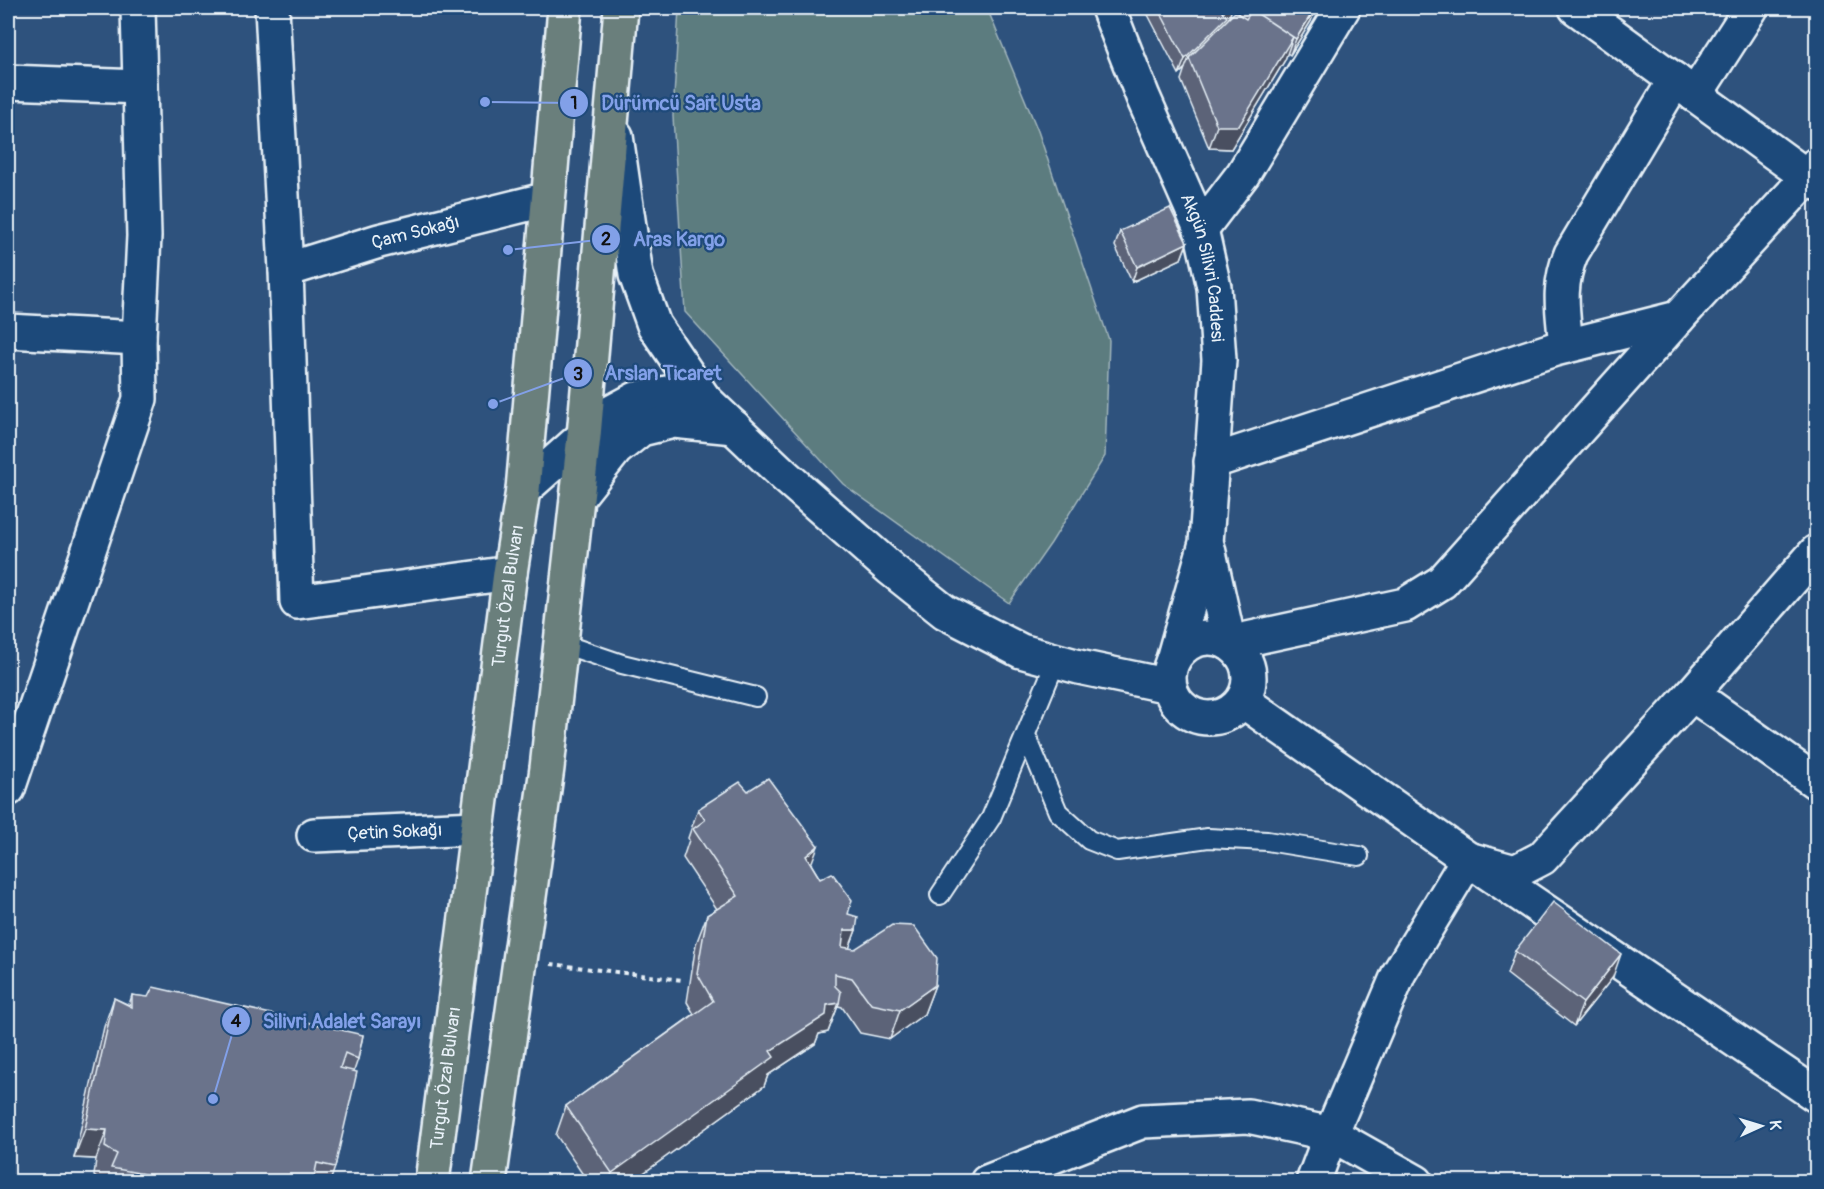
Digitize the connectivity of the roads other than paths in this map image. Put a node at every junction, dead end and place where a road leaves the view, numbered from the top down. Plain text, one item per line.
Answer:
1 (138, 8) edge
2 (272, 8) edge
3 (565, 8) edge
4 (621, 8) edge
5 (1108, 8) edge
6 (1343, 8) edge
7 (1576, 8) edge
8 (1751, 8) edge
9 (8, 82) edge
10 (140, 87) junction
11 (1685, 87) junction
12 (612, 112) junction
13 (1814, 175) edge
14 (548, 199) junction
15 (1201, 229) junction
16 (286, 270) junction
17 (1678, 318) junction
18 (8, 331) edge
19 (139, 338) junction
20 (1566, 346) junction
21 (704, 399) junction
22 (734, 427) junction
23 (584, 436) junction
24 (1211, 462) junction
25 (523, 490) junction
26 (577, 498) junction
27 (1206, 543) junction
28 (1816, 552) edge
29 (510, 573) junction
30 (561, 643) junction
31 (1229, 643) junction
32 (1056, 661) junction
33 (1171, 673) junction
34 (1692, 694) junction
35 (756, 697) dead end
36 (1243, 701) junction
37 (1026, 735) junction
38 (1816, 782) edge
39 (8, 789) edge
40 (477, 828) junction
41 (314, 835) dead end
42 (1359, 856) dead end
43 (1468, 859) junction
44 (940, 894) dead end
45 (1816, 1095) edge
46 (1331, 1134) junction
47 (432, 1182) edge
48 (489, 1182) edge
49 (987, 1182) edge
50 (1313, 1182) edge
51 (1416, 1182) edge

1 - 10 street
2 - 16 street
3 - 14 main road, Turgut Özal Bulvarı
4 - 12 main road
5 - 15 street, Akgün Silivri Caddesi
6 - 15 street
7 - 11 street
8 - 11 street
9 - 10 street
10 - 19 street
11 - 13 street
11 - 20 street
12 - 21 street
12 - 23 main road
13 - 17 street
14 - 16 street, Çam Sokağı
14 - 25 main road, Turgut Özal Bulvarı
15 - 24 street, Akgün Silivri Caddesi
16 - 29 street
17 - 20 street
17 - 31 street
18 - 19 street
19 - 39 street
20 - 24 street
21 - 22 street
21 - 23 street
22 - 26 street
22 - 32 street
23 - 25 street
23 - 26 main road
24 - 27 street, Akgün Silivri Caddesi
25 - 29 main road, Turgut Özal Bulvarı
26 - 30 main road
27 - 31 street
27 - 33 street
28 - 34 street
29 - 40 main road, Turgut Özal Bulvarı
30 - 35 lane
30 - 48 main road
31 - 33 street
31 - 36 street
32 - 33 street
32 - 37 lane
33 - 36 street
34 - 38 street
34 - 43 street
36 - 43 street
37 - 42 lane
37 - 44 lane
40 - 41 street, Çetin Sokağı
40 - 47 main road, Turgut Özal Bulvarı
43 - 45 street
43 - 46 street
46 - 49 street
46 - 50 street
46 - 51 street

